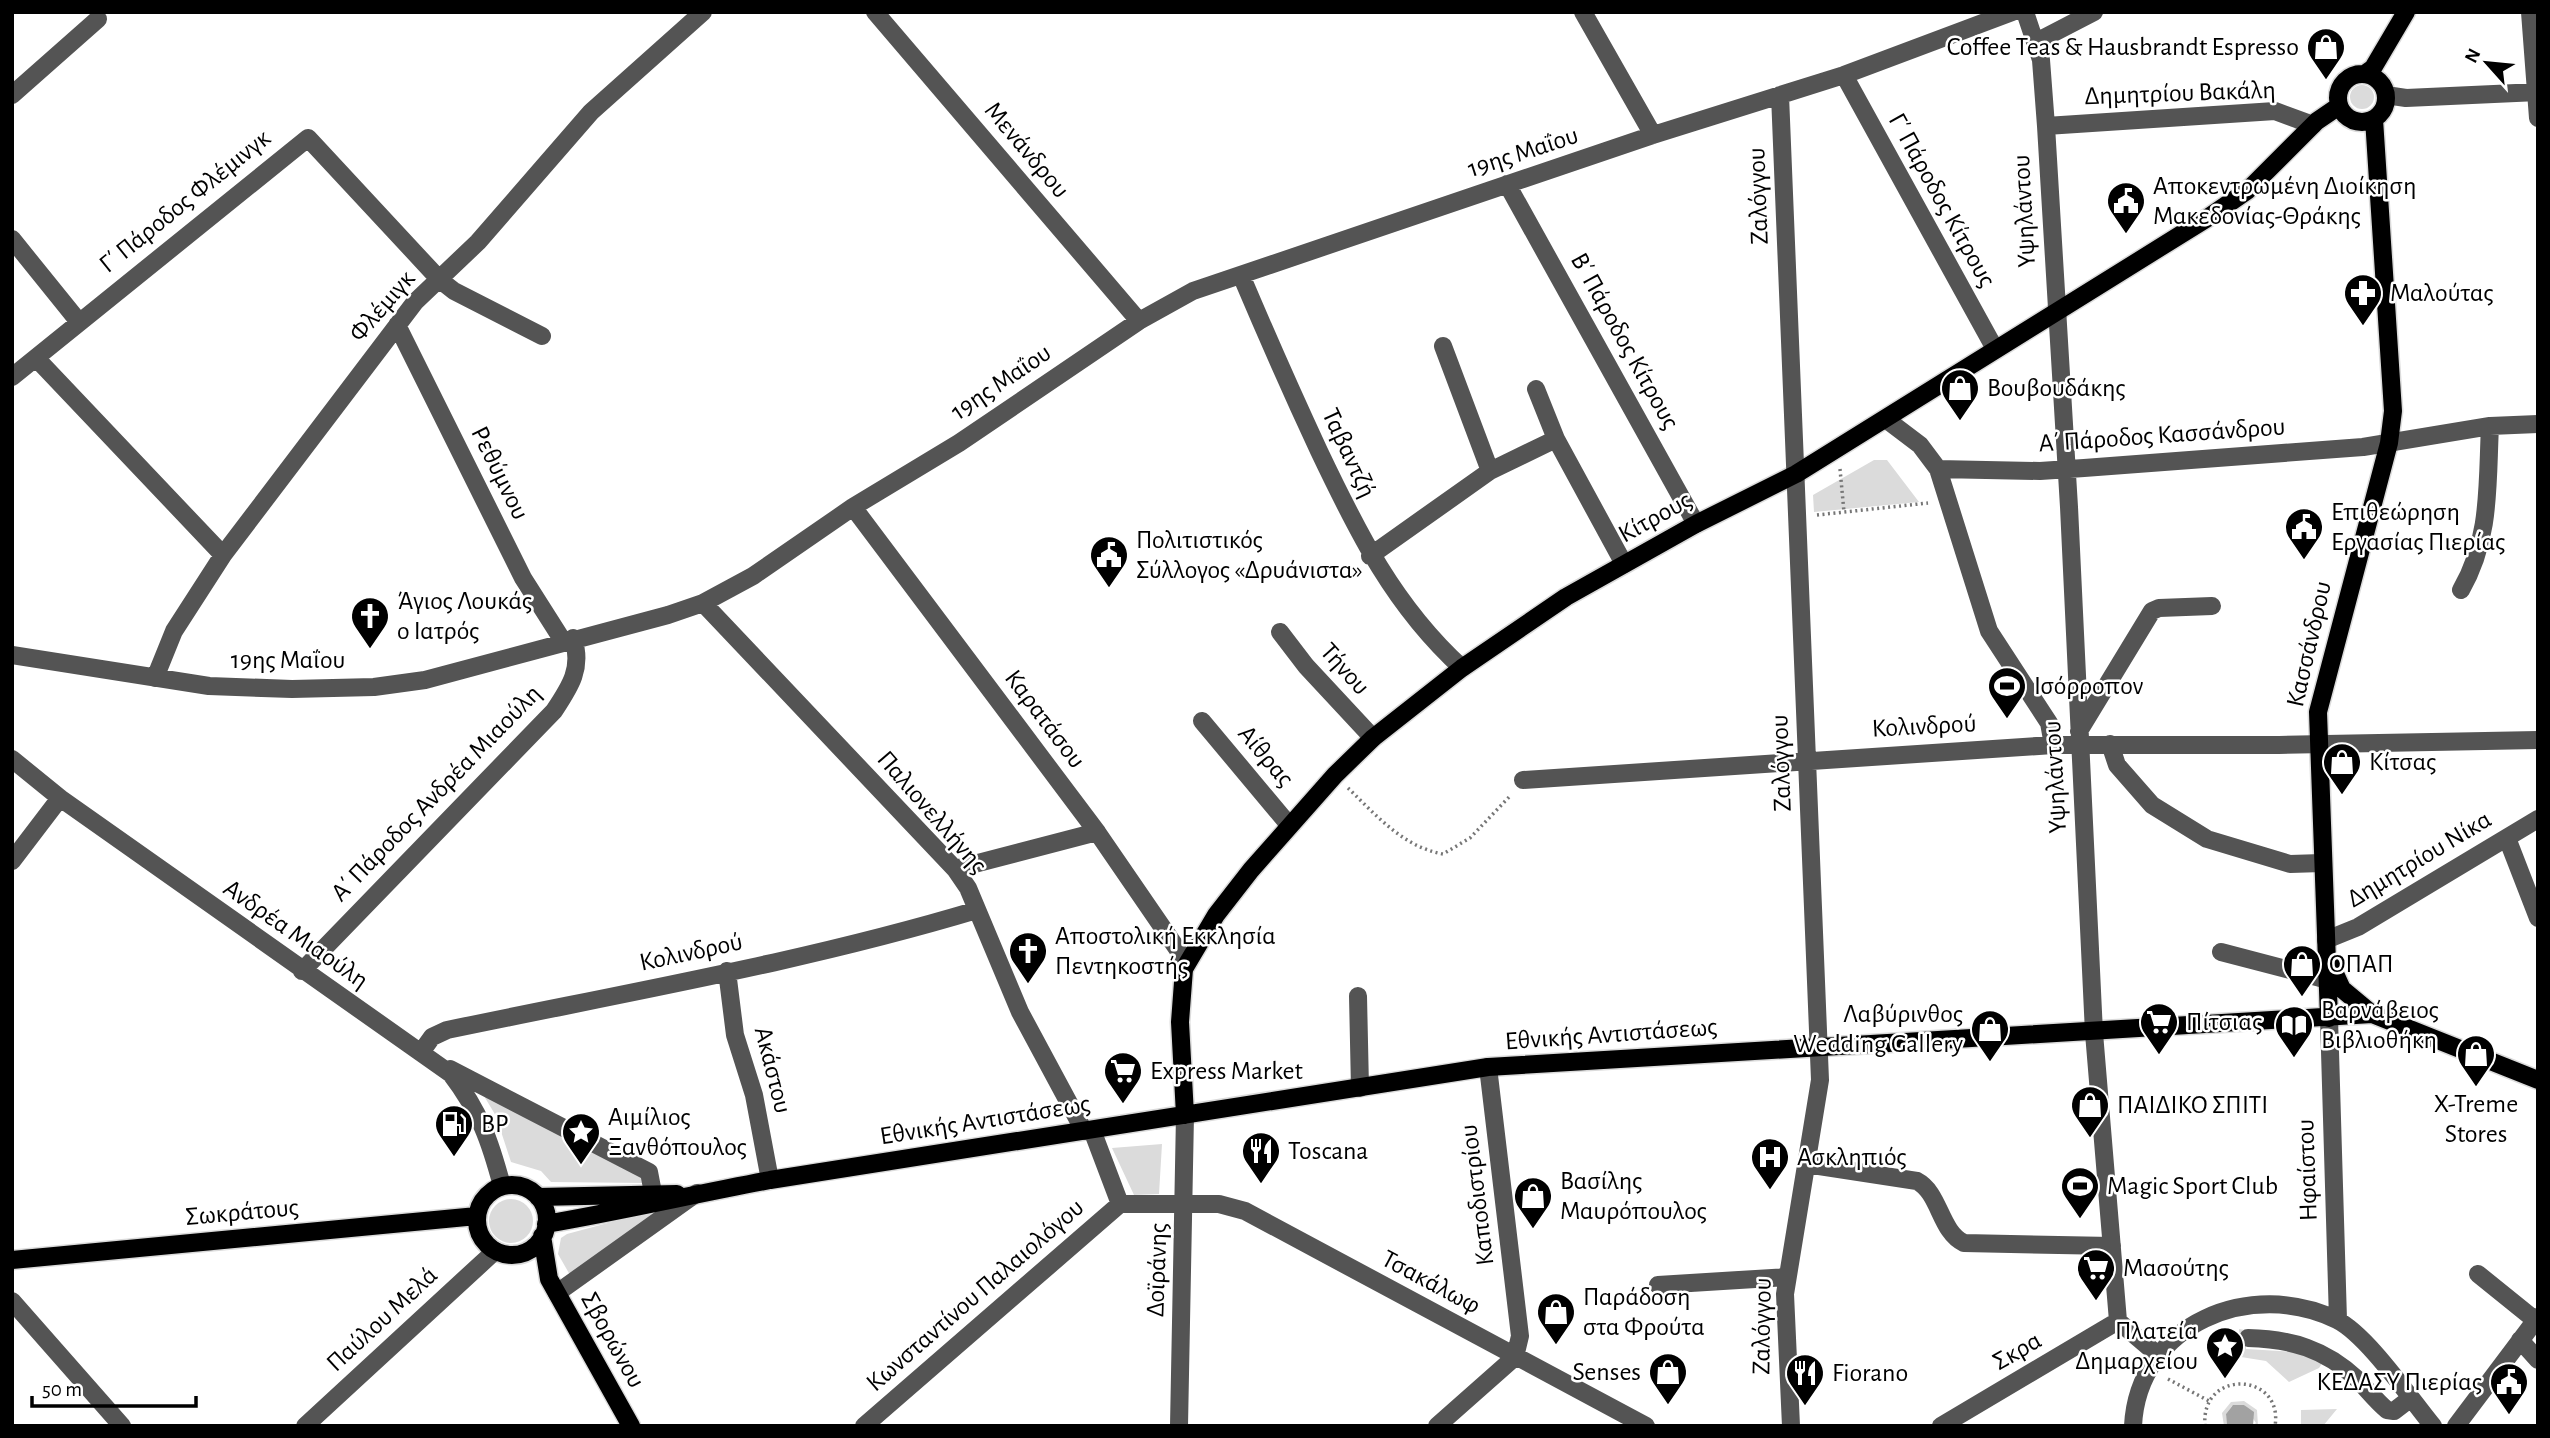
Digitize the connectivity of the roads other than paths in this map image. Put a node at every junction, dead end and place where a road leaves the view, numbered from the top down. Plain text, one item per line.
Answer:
1 (703, 12) edge
2 (875, 12) edge
3 (1583, 12) edge
4 (2012, 12) edge
5 (2025, 12) edge
6 (2094, 12) edge
7 (2406, 12) edge
8 (2530, 12) edge
9 (98, 19) dead end
10 (2036, 42) junction
11 (2366, 73) junction
12 (1843, 75) junction
13 (2537, 92) edge
14 (12, 95) edge
15 (1780, 95) junction
16 (2386, 95) junction
17 (2339, 106) junction
18 (2538, 118) edge
19 (2374, 119) junction
20 (2313, 125) junction
21 (2046, 126) junction
22 (1653, 135) junction
23 (1507, 184) junction
24 (12, 239) edge
25 (1241, 275) junction
26 (440, 280) junction
27 (2056, 312) junction
28 (1139, 321) junction
29 (79, 322) junction
30 (397, 325) junction
31 (542, 336) dead end
32 (1444, 346) dead end
33 (1995, 349) junction
34 (36, 358) junction
35 (12, 377) edge
36 (1536, 389) dead end
37 (1886, 420) junction
38 (2538, 424) edge
39 (2490, 426) junction
40 (1556, 439) junction
41 (2389, 443) junction
42 (1938, 469) junction
43 (2066, 469) junction
44 (1490, 471) junction
45 (1796, 474) junction
46 (853, 507) junction
47 (1696, 523) junction
48 (223, 555) junction
49 (1370, 556) junction
50 (1624, 565) junction
51 (2461, 590) dead end
52 (703, 603) junction
53 (2212, 606) dead end
54 (1280, 632) dead end
55 (568, 640) junction
56 (12, 655) edge
57 (1462, 668) junction
58 (155, 678) junction
59 (1202, 721) dead end
60 (1373, 738) junction
61 (2080, 738) junction
62 (2538, 740) edge
63 (2110, 744) junction
64 (2053, 745) junction
65 (2317, 745) junction
66 (12, 759) edge
67 (1808, 760) junction
68 (1523, 780) road end
69 (60, 799) junction
70 (2538, 819) edge
71 (1289, 825) junction
72 (1097, 832) junction
73 (2507, 838) junction
74 (12, 861) edge
75 (2322, 863) junction
76 (955, 869) junction
77 (977, 910) junction
78 (2538, 918) edge
79 (2326, 948) junction
80 (2221, 952) dead end
81 (1184, 969) junction
82 (302, 971) junction
83 (727, 971) junction
84 (2328, 981) junction
85 (1358, 996) dead end
86 (2372, 1014) junction
87 (2329, 1018) junction
88 (2094, 1033) junction
89 (1819, 1047) junction
90 (428, 1056) junction
91 (1488, 1068) junction
92 (2538, 1080) edge
93 (1360, 1088) junction
94 (1185, 1115) junction
95 (1088, 1131) junction
96 (1806, 1164) junction
97 (770, 1180) junction
98 (502, 1186) junction
99 (653, 1193) junction
100 (691, 1194) junction
101 (538, 1197) junction
102 (1120, 1204) junction
103 (1185, 1205) junction
104 (477, 1216) junction
105 (544, 1230) junction
106 (2112, 1246) junction
107 (495, 1251) junction
108 (514, 1255) junction
109 (12, 1259) edge
110 (2478, 1274) dead end
111 (1787, 1276) junction
112 (1658, 1285) dead end
113 (553, 1286) junction
114 (12, 1301) edge
115 (2536, 1318) edge
116 (2337, 1320) junction
117 (2118, 1321) junction
118 (2248, 1338) dead end
119 (2520, 1340) junction
120 (2158, 1355) junction
121 (1515, 1357) junction
122 (2538, 1360) edge
123 (2411, 1398) junction
124 (122, 1426) edge
125 (305, 1426) edge
126 (631, 1426) edge
127 (864, 1426) edge
128 (1179, 1426) edge
129 (1437, 1426) edge
130 (1646, 1426) edge
131 (1791, 1426) edge
132 (1941, 1426) edge
133 (2133, 1426) edge
134 (2433, 1426) edge
135 (2456, 1426) edge

1 - 26 street, Φλέμιγκ
2 - 28 street, Μενάνδρου
3 - 22 street
4 - 12 street, 19ης Μαΐου
5 - 10 street, Υψηλάντου
6 - 10 street
7 - 11 main road
8 - 13 street
9 - 14 street
10 - 21 street, Υψηλάντου
11 - 16 main road
11 - 17 main road
12 - 15 street, 19ης Μαΐου
12 - 33 street, Γ΄ Πάροδος Κίτρους
13 - 16 street
13 - 18 street
15 - 22 street, 19ης Μαΐου
15 - 45 street, Ζαλόγγου
16 - 19 main road
17 - 19 main road
17 - 20 main road, Κίτρους
19 - 41 main road, Κασσάνδρου
20 - 21 street, Δημητρίου Βακάλη
20 - 27 main road, Κίτρους
21 - 27 street, Υψηλάντου
22 - 23 street, 19ης Μαΐου
23 - 25 street, 19ης Μαΐου
23 - 47 street, Β΄ Πάροδος Κίτρους
24 - 29 street
25 - 28 street, 19ης Μαΐου
25 - 49 street, Ταβαντζή
26 - 29 street, Γ΄ Πάροδος Φλέμινγκ
26 - 30 street, Φλέμιγκ
26 - 31 street
27 - 33 main road, Κίτρους
27 - 43 street, Υψηλάντου
28 - 46 street, 19ης Μαΐου
29 - 34 street, Γ΄ Πάροδος Φλέμινγκ
30 - 48 street, Φλέμιγκ
30 - 55 street, Ρεθύμνου
32 - 44 street
33 - 37 main road, Κίτρους
34 - 35 street, Γ΄ Πάροδος Φλέμινγκ
34 - 48 street
36 - 40 street
37 - 42 street
37 - 45 main road, Κίτρους
38 - 39 street, Α΄ Πάροδος Κασσάνδρου
39 - 41 street, Α΄ Πάροδος Κασσάνδρου
39 - 51 street
40 - 44 street
40 - 50 street
41 - 43 street, Α΄ Πάροδος Κασσάνδρου
41 - 65 main road, Κασσάνδρου
42 - 43 street, Α΄ Πάροδος Κασσάνδρου
42 - 64 street
43 - 61 street, Υψηλάντου
44 - 49 street
45 - 47 main road, Κίτρους
45 - 67 street, Ζαλόγγου
46 - 52 street, 19ης Μαΐου
46 - 72 street, Καρατάσου
47 - 50 main road, Κίτρους
48 - 58 street, Φλέμιγκ
49 - 57 street, Ταβαντζή
50 - 57 main road, Κίτρους
52 - 55 street, 19ης Μαΐου
52 - 76 street, Παλιονελλήνης
53 - 61 street
54 - 60 street, Τήνου
55 - 58 street, 19ης Μαΐου
55 - 82 street, Α΄ Πάροδος Ανδρέα Μιαούλη
56 - 58 street, 19ης Μαΐου
57 - 60 main road, Κίτρους
59 - 71 street, Αίθρας
60 - 71 main road, Κίτρους
61 - 63 street, Κολινδρού
61 - 64 street, Κολινδρού
61 - 88 street, Υψηλάντου
62 - 65 street, Κολινδρού
63 - 65 street, Κολινδρού
63 - 75 street
64 - 67 street, Κολινδρού
65 - 75 main road, Κασσάνδρου
66 - 69 street, Ανδρέα Μιαούλη
67 - 68 street, Κολινδρού
67 - 89 street, Ζαλόγγου
69 - 74 street
69 - 82 street, Ανδρέα Μιαούλη
70 - 73 street, Δημητρίου Νίκα
71 - 81 main road, Κίτρους
72 - 76 street
72 - 81 street, Καρατάσου
73 - 78 street
73 - 79 street, Δημητρίου Νίκα
75 - 79 main road, Κασσάνδρου
76 - 77 street, Παλιονελλήνης
77 - 83 street, Κολινδρού
77 - 95 street, Παλιονελλήνης
79 - 84 main road, Κασσάνδρου
79 - 86 main road
80 - 84 street
81 - 94 main road, Κίτρους
82 - 90 street, Ανδρέα Μιαούλη
83 - 90 street, Κολινδρού
83 - 97 street, Ακάστου
84 - 87 main road, Κασσάνδρου
85 - 93 street
86 - 87 main road, Εθνικής Αντιστάσεως
86 - 92 main road, Εθνικής Αντιστάσεως
87 - 88 main road, Εθνικής Αντιστάσεως
87 - 116 street, Ηφαίστου
88 - 89 main road, Εθνικής Αντιστάσεως
88 - 106 street, Υψηλάντου
89 - 91 main road, Εθνικής Αντιστάσεως
89 - 96 street, Ζαλόγγου
90 - 98 street, Ανδρέα Μιαούλη
90 - 99 street
91 - 93 main road, Εθνικής Αντιστάσεως
91 - 121 street, Καποδιστρίου
93 - 94 main road, Εθνικής Αντιστάσεως
94 - 95 main road, Εθνικής Αντιστάσεως
94 - 103 street, Δοϊράνης
95 - 97 main road, Εθνικής Αντιστάσεως
95 - 102 street, Παλιονελλήνης
96 - 106 street
96 - 111 street, Ζαλόγγου
97 - 100 main road, Εθνικής Αντιστάσεως
98 - 101 main road
98 - 104 main road
99 - 100 main road
99 - 101 main road
100 - 105 main road
100 - 113 street
101 - 105 main road
102 - 103 street, Τσακάλωφ
102 - 127 street, Κωνσταντίνου Παλαιολόγου
103 - 121 street, Τσακάλωφ
103 - 128 street, Δοϊράνης
104 - 107 main road
104 - 109 main road, Σωκράτους
105 - 108 main road
105 - 113 main road
106 - 117 street, Υψηλάντου
107 - 108 main road
107 - 125 street, Παύλου Μελά
108 - 113 main road
110 - 115 street
111 - 112 street
111 - 131 street, Ζαλόγγου
113 - 126 main road, Σβορώνου
114 - 124 street
115 - 119 street
116 - 120 street
116 - 123 street
117 - 120 street
117 - 132 street, Σκρα
118 - 123 street
119 - 122 street
119 - 135 street
120 - 133 street
121 - 129 street
121 - 130 street, Τσακάλωφ
123 - 134 street

